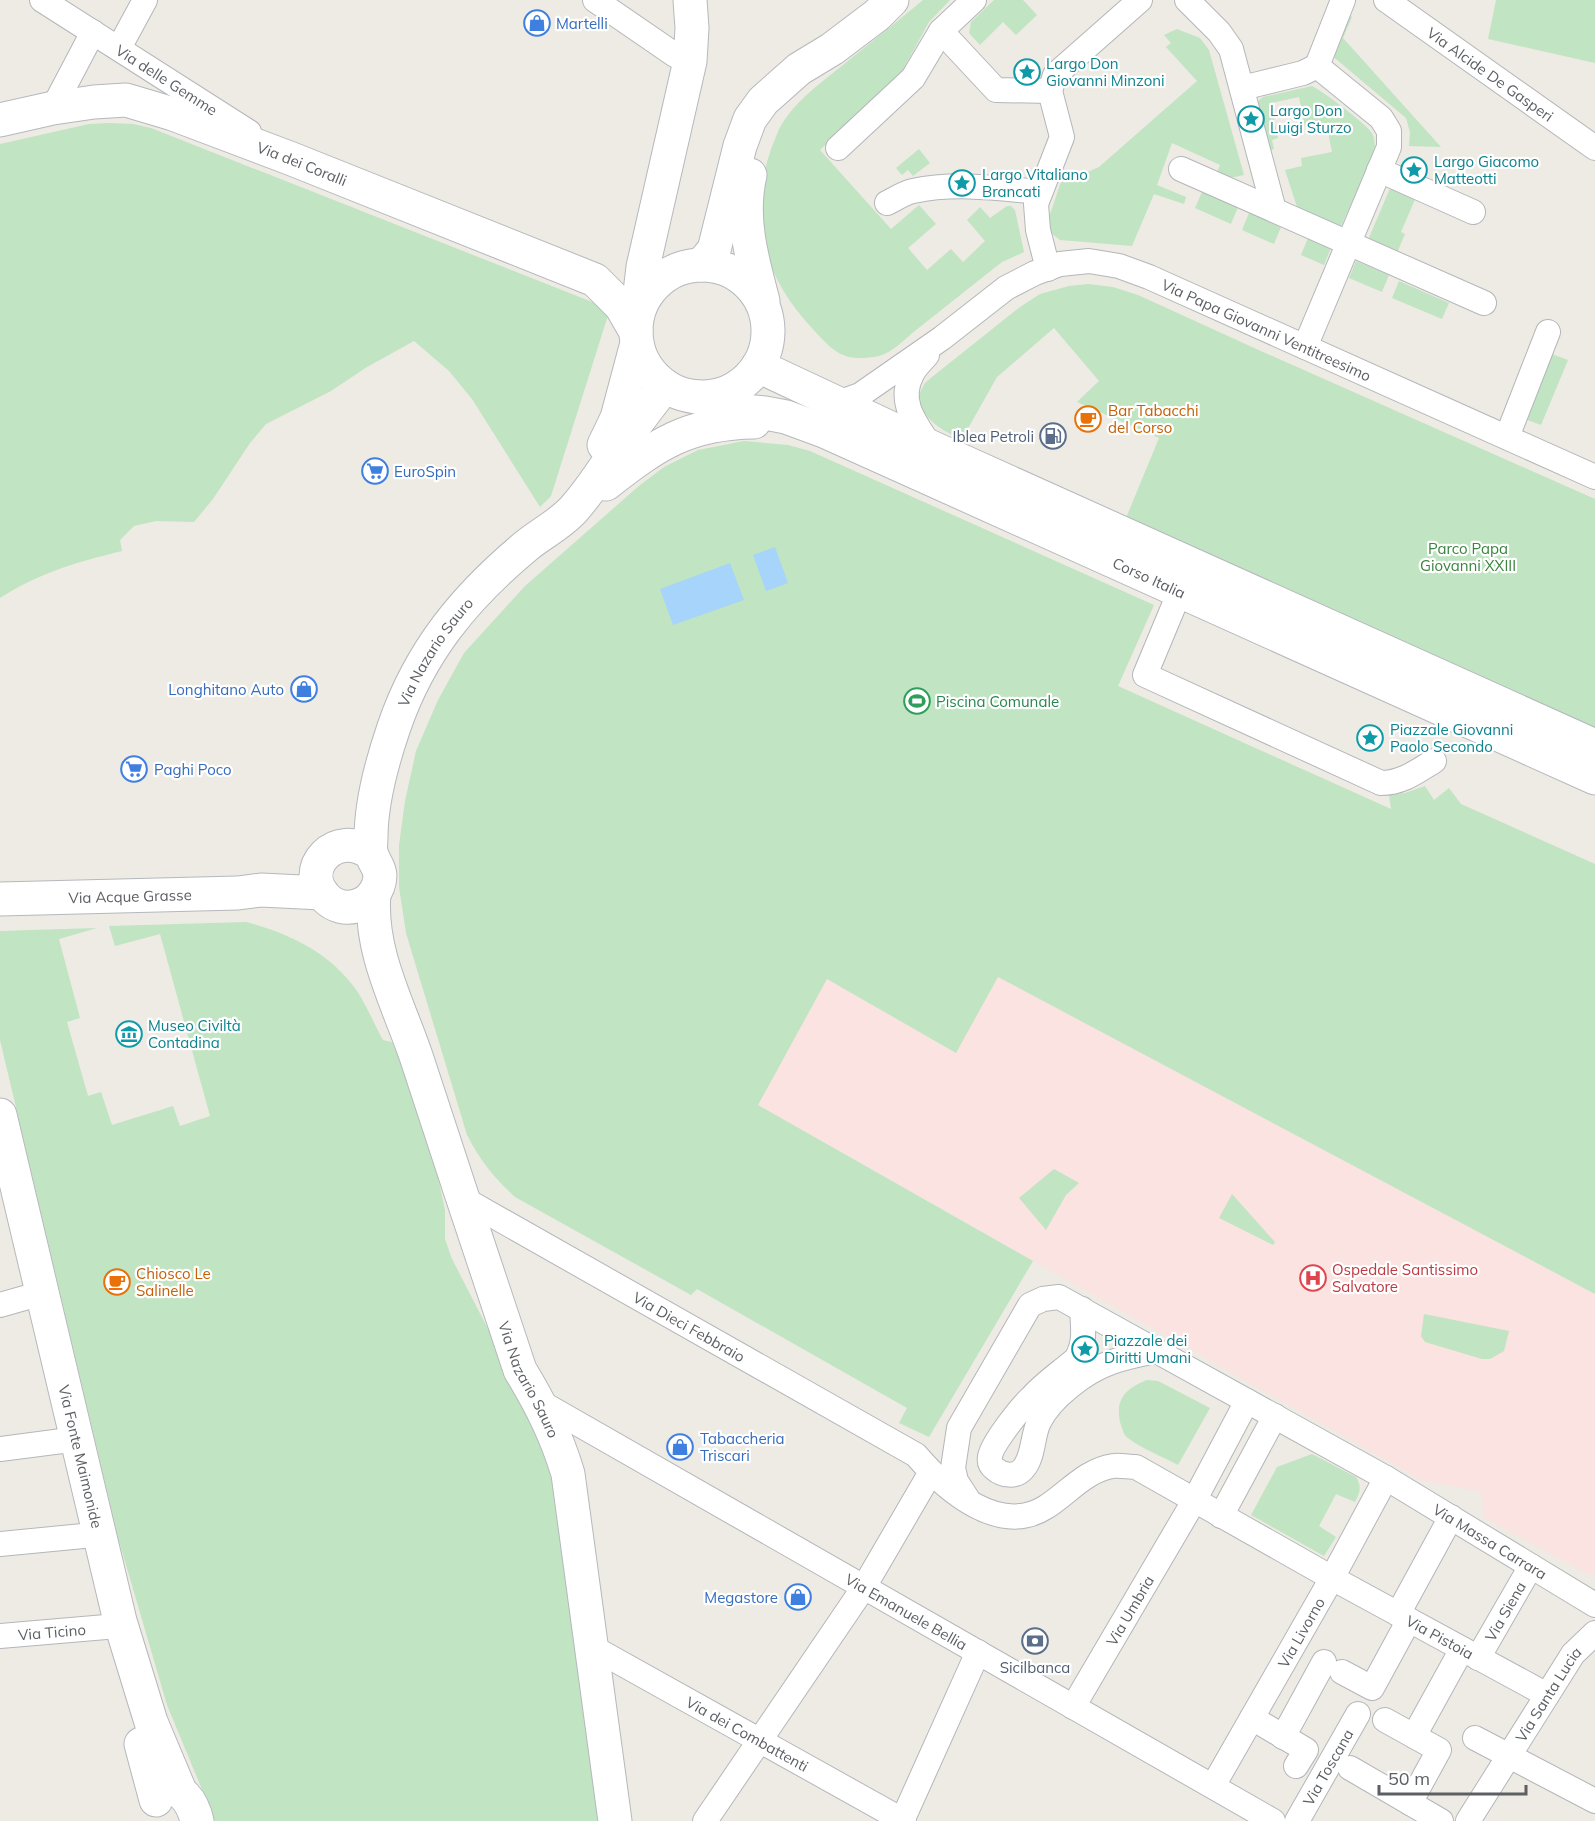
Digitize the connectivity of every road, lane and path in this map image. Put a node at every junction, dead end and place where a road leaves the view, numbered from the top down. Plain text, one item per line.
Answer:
1 (42, 0) edge
2 (146, 0) edge
3 (595, 0) edge
4 (690, 0) edge
5 (892, 0) edge
6 (974, 0) edge
7 (1140, 0) edge
8 (1186, 0) edge
9 (1343, 0) edge
10 (1386, 0) edge
11 (941, 31) junction
12 (93, 32) junction
13 (118, 48) junction
14 (832, 50) junction
15 (690, 61) junction
16 (144, 66) junction
17 (1317, 66) junction
18 (1242, 88) junction
19 (1050, 91) junction
20 (126, 100) junction
21 (53, 108) junction
22 (0, 120) edge
23 (838, 148) dead end
24 (1595, 148) edge
25 (292, 159) junction
26 (1181, 169) dead end
27 (1379, 170) junction
28 (661, 183) junction
29 (1040, 192) junction
30 (887, 203) dead end
31 (1274, 210) junction
32 (1473, 212) dead end
33 (1348, 243) junction
34 (691, 266) junction
35 (1048, 268) junction
36 (595, 280) junction
37 (641, 280) junction
38 (1484, 303) dead end
39 (765, 311) junction
40 (636, 331) junction
41 (1548, 332) dead end
42 (942, 338) junction
43 (1305, 347) junction
44 (758, 366) junction
45 (665, 386) junction
46 (697, 397) junction
47 (831, 417) junction
48 (1507, 437) junction
49 (931, 447) junction
50 (1595, 477) edge
51 (572, 511) junction
52 (525, 546) junction
53 (1180, 591) junction
54 (1595, 746) edge
55 (1434, 761) dead end
56 (379, 778) junction
57 (1595, 778) edge
58 (330, 852) junction
59 (371, 854) junction
60 (261, 890) junction
61 (374, 894) junction
62 (0, 900) edge
63 (332, 900) junction
64 (377, 951) junction
65 (0, 1115) edge
66 (0, 1189) edge
67 (462, 1198) junction
68 (23, 1298) edge
69 (1082, 1309) junction
70 (1156, 1351) junction
71 (1247, 1401) junction
72 (540, 1402) junction
73 (1275, 1416) junction
74 (959, 1428) junction
75 (62, 1441) junction
76 (0, 1449) edge
77 (923, 1463) junction
78 (1386, 1478) junction
79 (971, 1504) junction
80 (1190, 1506) junction
81 (1221, 1516) junction
82 (1451, 1517) junction
83 (83, 1536) junction
84 (0, 1544) edge
85 (1532, 1566) junction
86 (1332, 1578) junction
87 (864, 1587) junction
88 (1595, 1605) edge
89 (1403, 1617) junction
90 (106, 1627) junction
91 (1595, 1633) edge
92 (0, 1636) edge
93 (591, 1647) junction
94 (978, 1652) junction
95 (1470, 1653) junction
96 (1547, 1695) junction
97 (1073, 1707) junction
98 (1358, 1714) dead end
99 (1252, 1718) junction
100 (1385, 1720) dead end
101 (1414, 1736) junction
102 (1283, 1737) junction
103 (1475, 1738) dead end
104 (760, 1741) junction
105 (1508, 1756) junction
106 (1296, 1766) dead end
107 (1350, 1768) dead end
108 (1213, 1786) junction
109 (1595, 1801) edge
110 (1410, 1803) junction
111 (164, 1804) edge
112 (198, 1821) edge
113 (615, 1821) edge
114 (705, 1821) edge
115 (903, 1821) edge
116 (1273, 1821) edge
117 (1297, 1821) edge
118 (1441, 1821) edge
119 (1468, 1821) edge

1 - 12 street, Via delle Gemme
2 - 13 street
3 - 15 street
4 - 15 street
5 - 14 street
6 - 11 street
7 - 19 street
8 - 18 street
9 - 17 street
10 - 24 street, Via Alcide De Gasperi
11 - 19 street
11 - 23 street
12 - 13 street, Via delle Gemme
12 - 21 street
13 - 16 street, Via delle Gemme
14 - 34 street
14 - 39 street
15 - 28 street
16 - 20 street
16 - 25 street, Via delle Gemme
17 - 18 street
17 - 27 street
18 - 31 street
19 - 29 street
20 - 21 street, Via dei Coralli
20 - 25 street, Via dei Coralli
21 - 22 street, Via dei Coralli
25 - 36 street, Via dei Coralli
26 - 31 street
27 - 32 street
27 - 33 street
28 - 34 street
28 - 37 street
29 - 30 street
29 - 35 street
31 - 33 street
33 - 38 street
33 - 43 street
34 - 37 street
34 - 39 street
34 - 40 street
35 - 42 street, Via Papa Giovanni Ventitreesimo
35 - 43 street, Via Papa Giovanni Ventitreesimo
36 - 37 street
36 - 40 street
37 - 40 street
39 - 44 street
40 - 45 street
40 - 52 street
41 - 48 street
42 - 47 street
42 - 49 street
43 - 48 street, Via Papa Giovanni Ventitreesimo
44 - 46 street
44 - 47 street, Corso Italia
45 - 46 street
45 - 51 street
46 - 47 street, Corso Italia
47 - 49 street, Corso Italia
47 - 51 street
47 - 53 street, Corso Italia
48 - 50 street, Via Papa Giovanni Ventitreesimo
49 - 54 street, Corso Italia
51 - 52 street
52 - 56 street, Via Nazario Sauro
53 - 55 street
53 - 57 street, Corso Italia
56 - 58 street
56 - 59 street
58 - 59 street
58 - 60 street
58 - 63 street
59 - 61 street
60 - 62 street, Via Acque Grasse
60 - 63 street
61 - 63 street
61 - 64 street
63 - 64 street
64 - 67 street, Via Nazario Sauro
65 - 68 street, Via Fonte Maimonide
66 - 68 street, Via Fonte Maimonide
67 - 72 street, Via Nazario Sauro
67 - 77 street, Via Dieci Febbraio
68 - 75 street, Via Fonte Maimonide
68 - 111 street, Via Fonte Maimonide
69 - 70 street, Via Massa Carrara
69 - 70 street
69 - 74 street, Via Massa Carrara
70 - 71 street, Via Massa Carrara
71 - 73 street, Via Massa Carrara
71 - 80 street, Via Umbria
72 - 87 street, Via Emanuele Bellia
72 - 93 street, Via Nazario Sauro
73 - 78 street, Via Massa Carrara
73 - 81 street
74 - 77 street
74 - 79 street
75 - 76 street
75 - 83 street, Via Fonte Maimonide
77 - 79 street, Via Dieci Febbraio
77 - 87 street
78 - 82 street, Via Massa Carrara
78 - 86 street, Via Livorno
79 - 80 street, Via Dieci Febbraio
80 - 81 street, Via Pistoia
80 - 97 street, Via Umbria
81 - 86 street, Via Pistoia
82 - 85 street, Via Massa Carrara
82 - 89 street
83 - 84 street
83 - 90 street, Via Fonte Maimonide
85 - 88 street, Via Massa Carrara
85 - 95 street, Via Siena
86 - 89 street, Via Pistoia
86 - 99 street, Via Livorno
87 - 94 street, Via Emanuele Bellia
87 - 104 street
89 - 95 street, Via Pistoia
89 - 102 street
90 - 92 street, Via Ticino
90 - 111 street, Via Fonte Maimonide
91 - 96 street, Via Santa Lucia
93 - 104 street, Via dei Combattenti
93 - 113 street, Via Nazario Sauro
94 - 97 street, Via Emanuele Bellia
94 - 115 street
95 - 96 street, Via Pistoia
95 - 101 street, Via Siena
96 - 105 street, Via Santa Lucia
97 - 108 street, Via Emanuele Bellia
98 - 117 street, Via Toscana
99 - 102 street
99 - 108 street, Via Livorno
100 - 101 street
101 - 110 street
102 - 106 street
103 - 105 street
104 - 114 street
104 - 115 street, Via dei Combattenti
105 - 109 street
105 - 119 street, Via Santa Lucia
107 - 110 street
108 - 116 street, Via Emanuele Bellia
110 - 118 street
111 - 112 street

